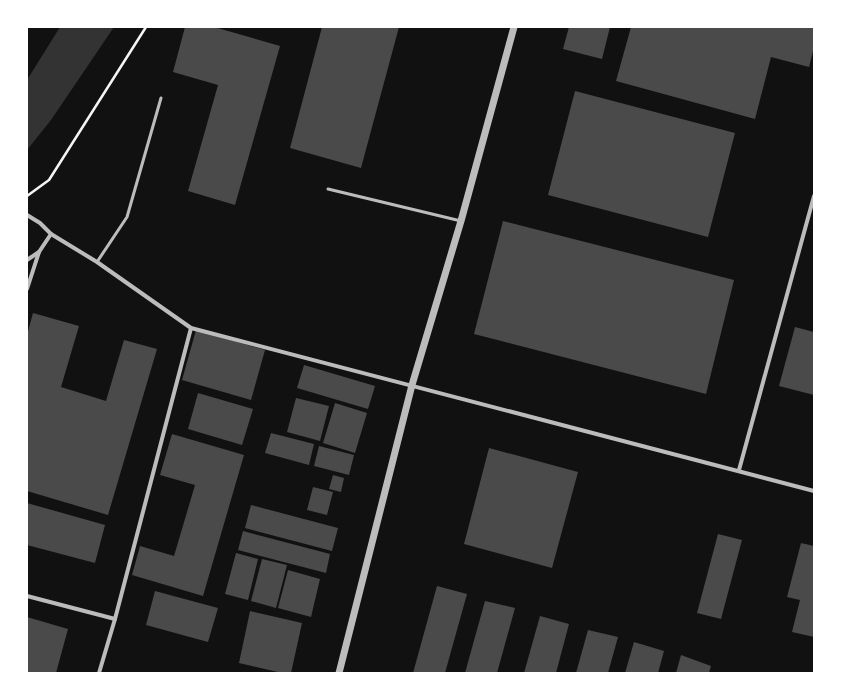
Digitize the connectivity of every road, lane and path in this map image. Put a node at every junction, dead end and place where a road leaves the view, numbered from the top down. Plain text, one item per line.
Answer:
1 (146, 27) edge
2 (514, 27) edge
3 (161, 98) dead end
4 (328, 188) dead end
5 (27, 196) edge
6 (814, 196) edge
7 (28, 215) edge
8 (461, 221) junction
9 (51, 234) junction
10 (39, 252) junction
11 (27, 260) edge
12 (97, 262) junction
13 (27, 289) edge
14 (191, 328) junction
15 (412, 385) junction
16 (739, 470) junction
17 (814, 491) edge
18 (27, 596) edge
19 (115, 619) junction
20 (99, 673) edge
21 (339, 673) edge

1 - 5 path
2 - 8 street
3 - 12 lane
4 - 8 lane
6 - 16 street
7 - 9 street
8 - 15 street
9 - 10 street
9 - 12 street
10 - 11 street
10 - 13 street
12 - 14 street
14 - 15 street
14 - 19 street
15 - 16 street
15 - 21 street
16 - 17 street
18 - 19 street
19 - 20 street

